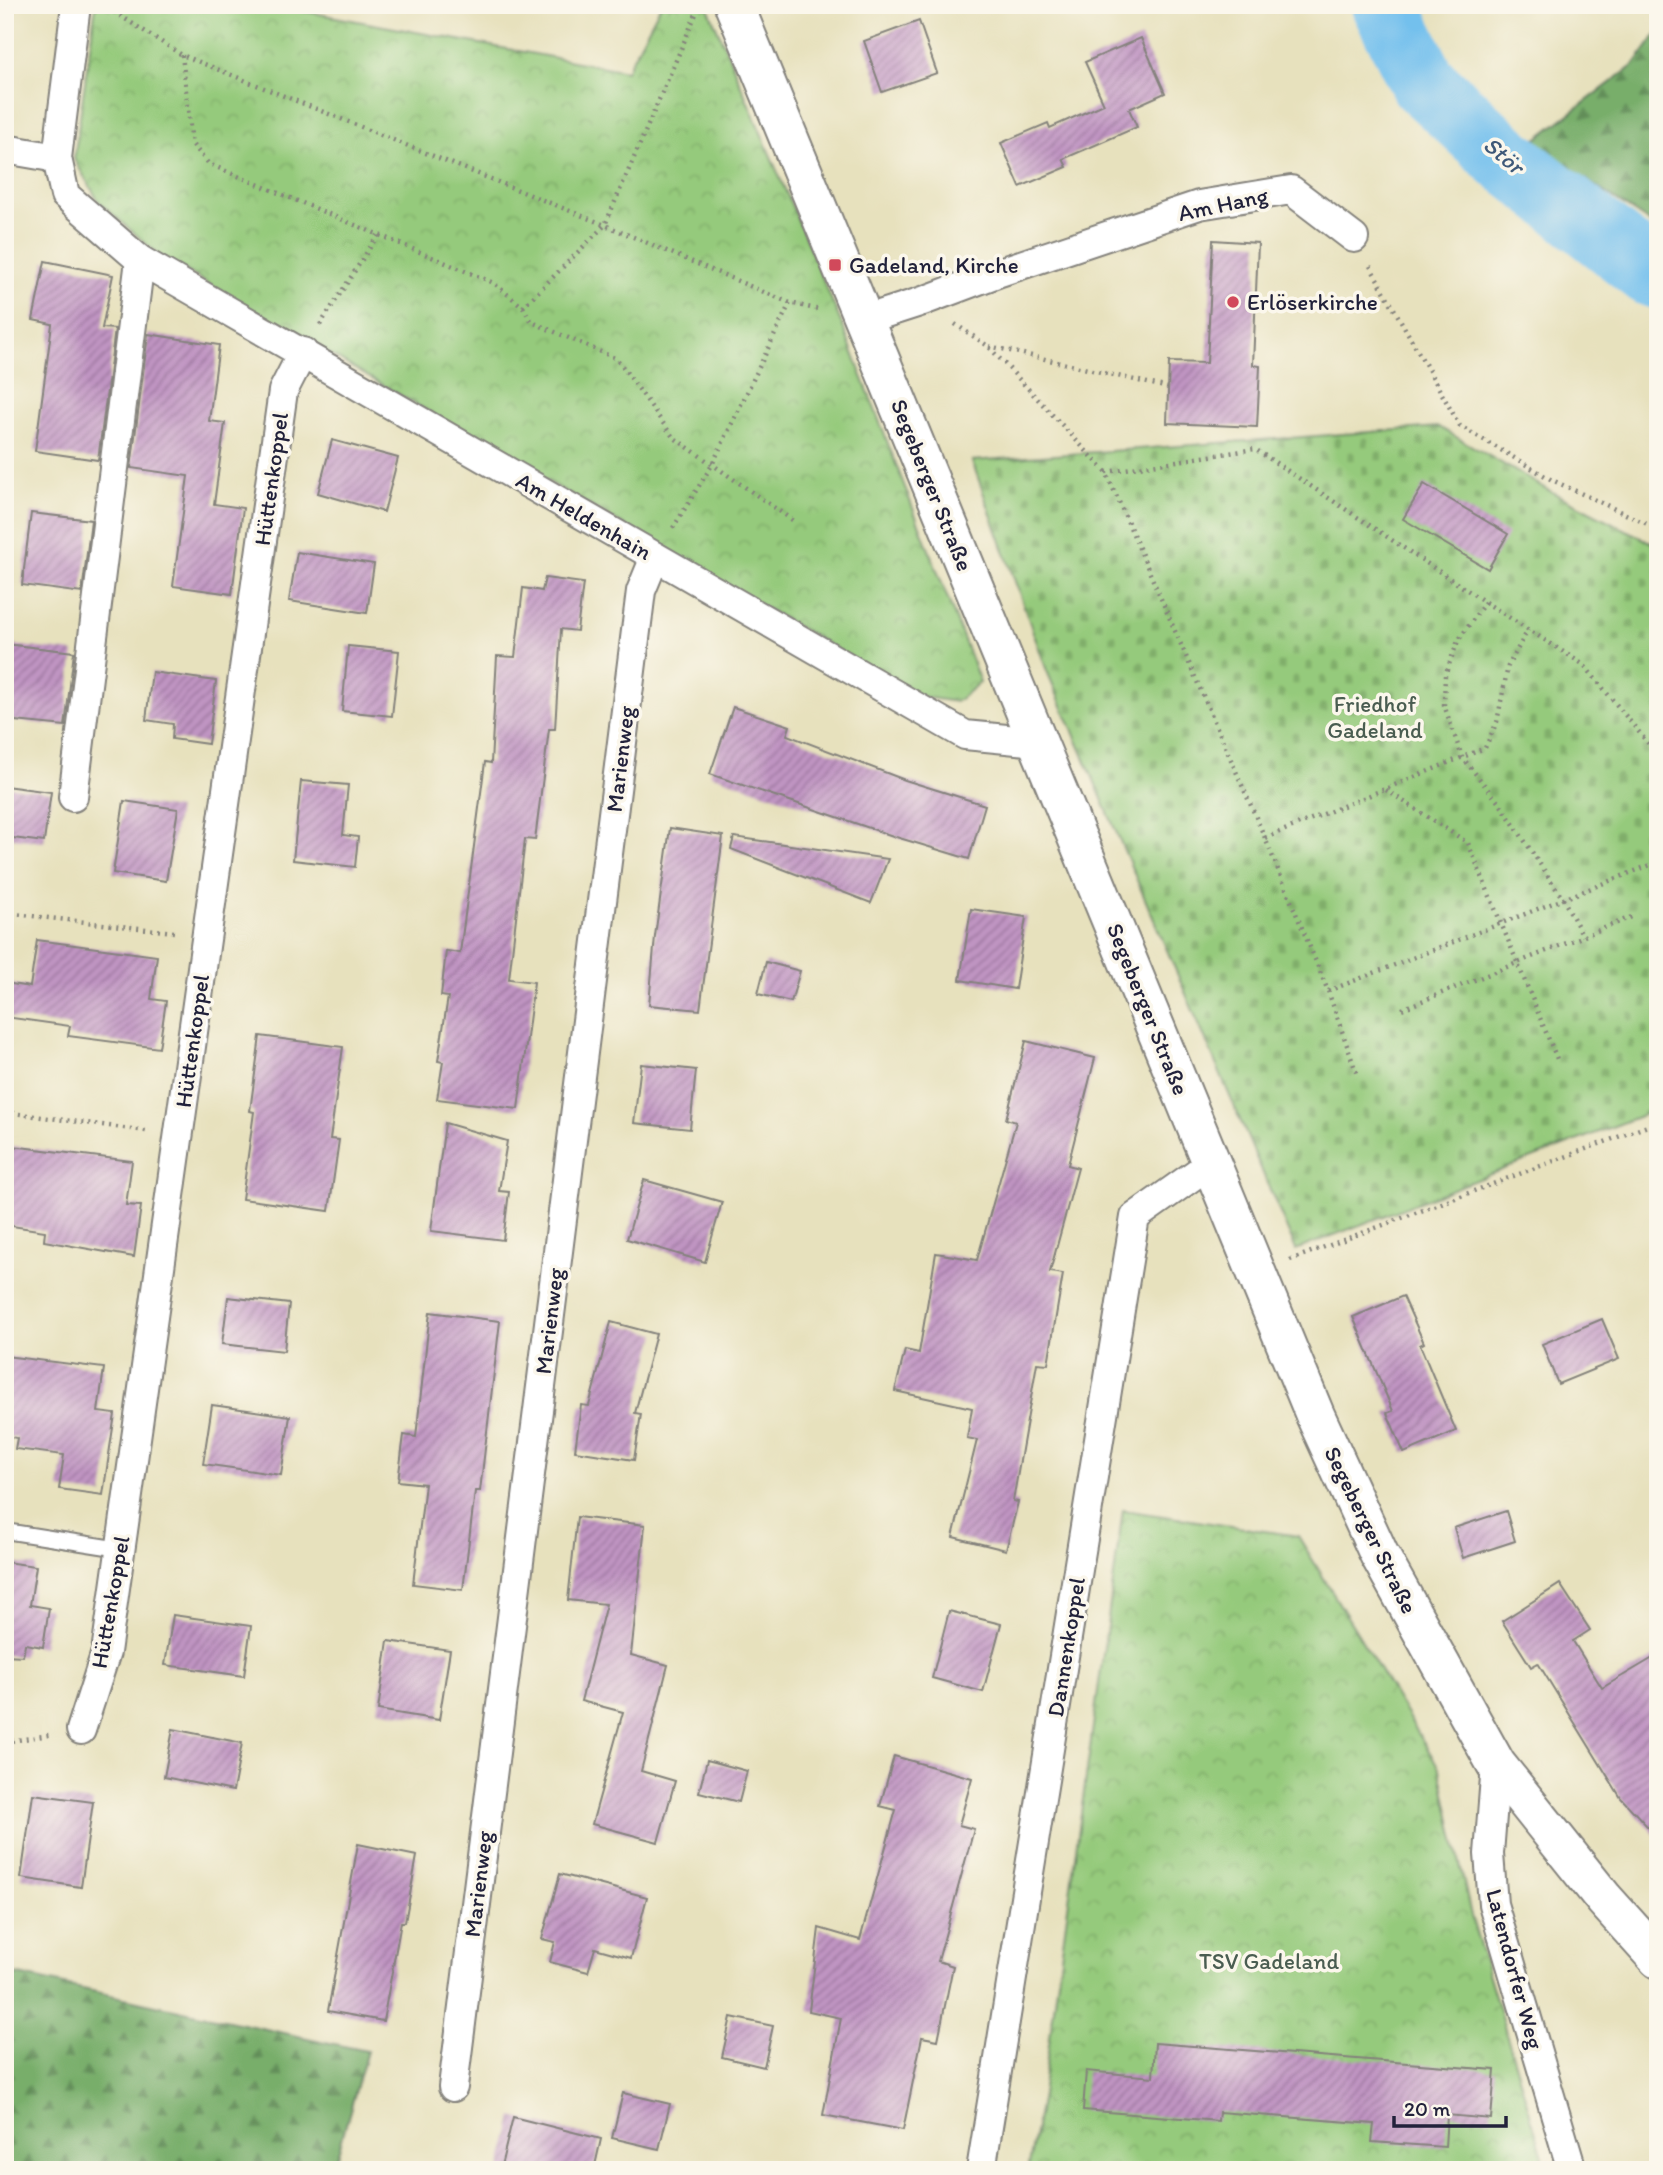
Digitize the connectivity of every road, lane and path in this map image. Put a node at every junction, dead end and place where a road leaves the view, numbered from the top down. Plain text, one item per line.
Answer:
1 (76, 5) edge
2 (104, 5) edge
3 (701, 5) edge
4 (734, 5) edge
5 (182, 55) junction
6 (5, 149) edge
7 (57, 158) junction
8 (605, 225) junction
9 (378, 234) junction
10 (1354, 238) joint
11 (140, 260) junction
12 (923, 302) junction
13 (790, 303) junction
14 (523, 307) junction
15 (864, 320) junction
16 (988, 346) junction
17 (303, 352) junction
18 (1169, 388) dead end
19 (712, 466) junction
20 (1106, 472) junction
21 (795, 522) dead end
22 (1658, 528) edge
23 (655, 557) junction
24 (1485, 602) junction
25 (1528, 630) junction
26 (1038, 742) junction
27 (1462, 757) junction
28 (1658, 761) edge
29 (1385, 790) junction
30 (73, 797) dead end
31 (1265, 838) junction
32 (1658, 862) edge
33 (1563, 899) junction
34 (5, 913) edge
35 (1634, 916) dead end
36 (1502, 923) junction
37 (207, 935) junction
38 (1583, 936) junction
39 (1518, 963) junction
40 (1328, 991) junction
41 (1402, 1009) dead end
42 (1557, 1059) dead end
43 (1358, 1077) dead end
44 (5, 1112) edge
45 (1658, 1122) edge
46 (178, 1136) junction
47 (1211, 1163) junction
48 (1256, 1272) junction
49 (5, 1531) edge
50 (120, 1549) junction
51 (81, 1730) joint
52 (5, 1742) edge
53 (1496, 1764) junction
54 (1658, 1959) edge
55 (453, 2087) dead end
56 (982, 2170) edge
57 (1572, 2170) edge

1 - 7 street, Am Heldenhain
2 - 5 path
3 - 8 path
4 - 15 main road, Segeberger Straße
5 - 8 path
5 - 9 path
6 - 7 street
7 - 11 street, Am Heldenhain
8 - 13 path
8 - 14 path
9 - 14 path
9 - 17 path
10 - 12 street, Am Hang
10 - 22 path
11 - 17 street, Am Heldenhain
11 - 30 street
12 - 15 street, Am Hang
12 - 16 path
13 - 15 path
13 - 19 path
14 - 19 path
15 - 26 main road, Segeberger Straße
16 - 18 path
16 - 20 path
17 - 23 street, Am Heldenhain
17 - 37 street, Hüttenkoppel
19 - 21 path
19 - 23 path
20 - 24 path
20 - 31 path
23 - 26 street, Am Heldenhain
23 - 55 street, Marienweg
24 - 25 path
24 - 27 path
25 - 27 path
25 - 28 path
26 - 47 main road, Segeberger Straße
27 - 29 path
27 - 33 path
29 - 31 path
29 - 36 path
31 - 40 path
32 - 33 path
33 - 36 path
33 - 38 path
34 - 37 path
35 - 38 path
36 - 39 path
36 - 40 path
37 - 46 street, Hüttenkoppel
38 - 39 path
39 - 41 path
39 - 42 path
40 - 43 path
44 - 46 path
45 - 48 path
46 - 50 street, Hüttenkoppel
47 - 48 main road, Segeberger Straße
47 - 56 street, Dannenkoppel
48 - 53 main road, Segeberger Straße
49 - 50 lane
50 - 51 street, Hüttenkoppel
51 - 52 path
53 - 54 main road, Segeberger Straße
53 - 57 street, Latendorfer Weg

